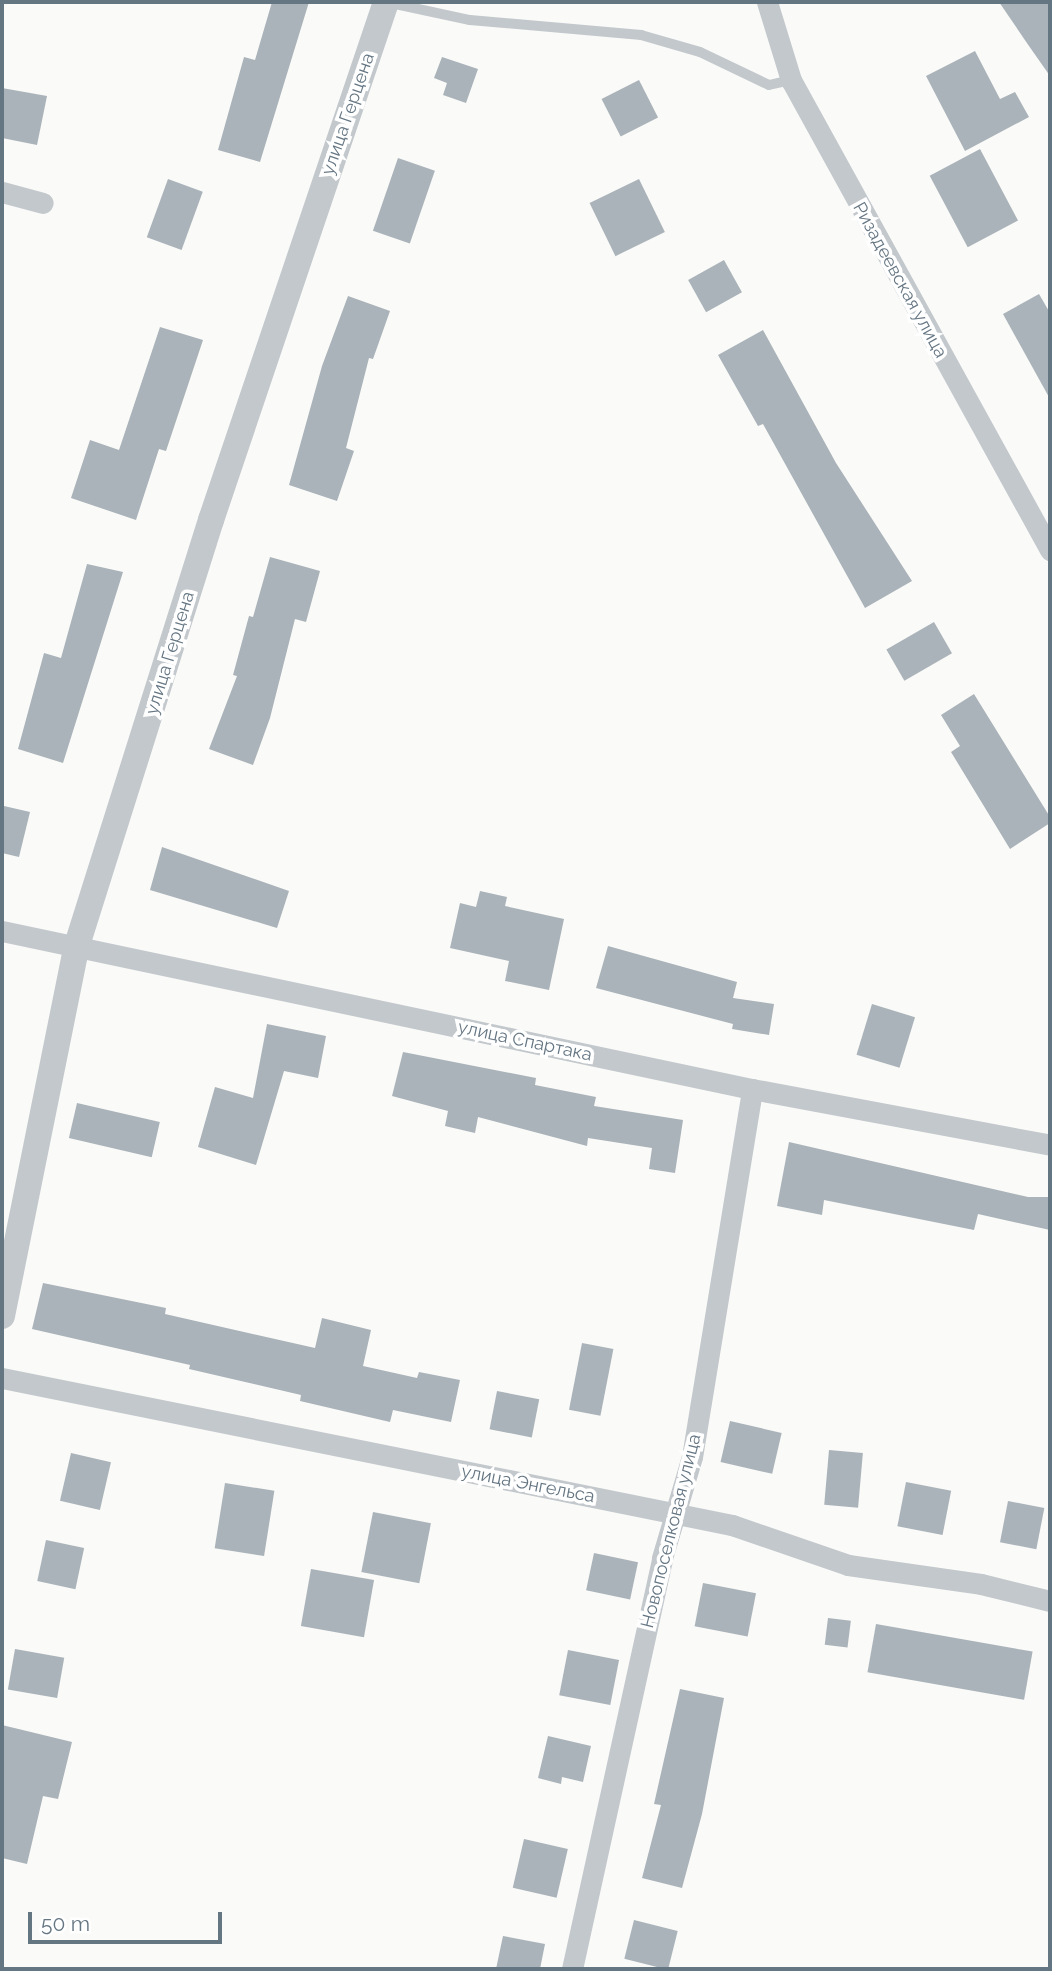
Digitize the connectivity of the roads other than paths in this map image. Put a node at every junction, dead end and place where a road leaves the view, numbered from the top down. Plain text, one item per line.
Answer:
1 (386, 2) edge
2 (767, 2) edge
3 (790, 80) junction
4 (2, 192) edge
5 (43, 203) dead end
6 (1050, 551) edge
7 (2, 931) edge
8 (77, 945) junction
9 (752, 1089) junction
10 (1050, 1145) edge
11 (2, 1316) edge
12 (2, 1378) edge
13 (673, 1513) junction
14 (1050, 1601) edge
15 (572, 1969) edge

1 - 3 lane
1 - 8 street, улица Герцена
2 - 3 street, Ризадеевская улица
3 - 6 street, Ризадеевская улица
4 - 5 street
7 - 8 street, улица Спартака
8 - 9 street, улица Спартака
8 - 11 street, улица Герцена
9 - 10 street, улица Спартака
9 - 13 street, Новопоселковая улица
12 - 13 street, улица Энгельса
13 - 14 street, улица Энгельса
13 - 15 street, Новопоселковая улица

